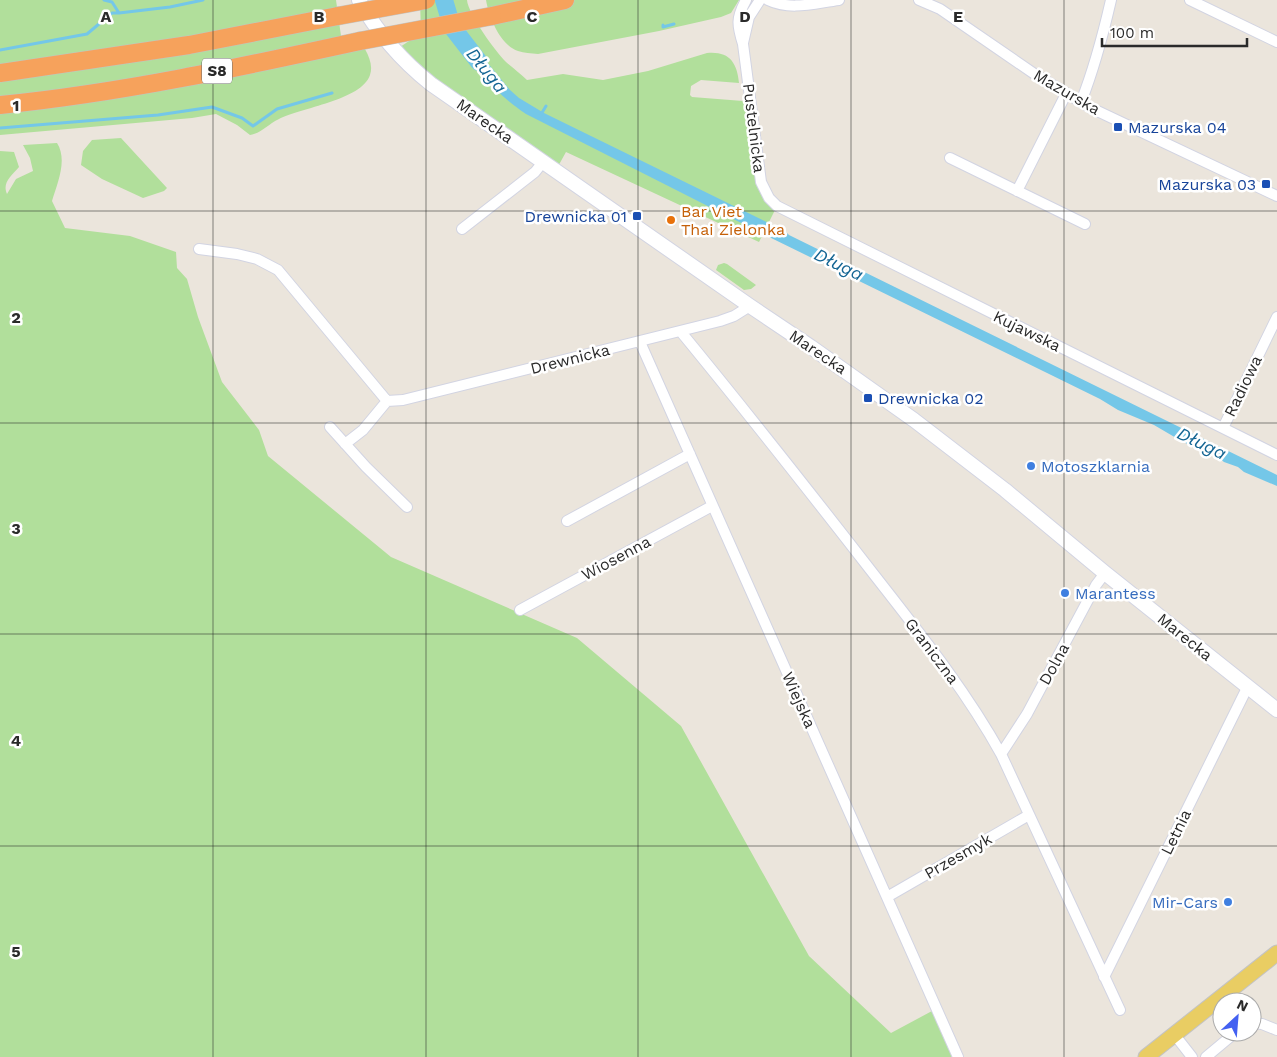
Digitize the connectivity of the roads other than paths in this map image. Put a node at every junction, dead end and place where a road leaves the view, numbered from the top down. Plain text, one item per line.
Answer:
1 (359, 0) edge
2 (426, 0) edge
3 (565, 0) edge
4 (746, 0) edge
5 (760, 0) edge
6 (768, 0) edge
7 (839, 0) edge
8 (920, 0) edge
9 (1111, 0) edge
10 (1190, 0) edge
11 (1277, 42) edge
12 (743, 44) junction
13 (0, 74) edge
14 (1066, 94) junction
15 (1081, 102) junction
16 (0, 105) edge
17 (950, 158) dead end
18 (543, 162) junction
19 (1017, 191) junction
20 (1277, 196) edge
21 (777, 206) joint
22 (1084, 224) dead end
23 (462, 229) dead end
24 (199, 249) dead end
25 (750, 306) junction
26 (1277, 316) edge
27 (681, 332) junction
28 (640, 342) junction
29 (387, 401) junction
30 (330, 427) dead end
31 (1223, 428) junction
32 (345, 444) junction
33 (690, 454) junction
34 (1277, 455) edge
35 (712, 506) junction
36 (407, 507) dead end
37 (567, 521) dead end
38 (1105, 573) junction
39 (520, 610) dead end
40 (1248, 686) junction
41 (1277, 710) edge
42 (1001, 754) junction
43 (1029, 815) junction
44 (887, 897) junction
45 (1277, 954) edge
46 (1104, 977) junction
47 (1120, 1010) dead end
48 (1262, 1024) edge
49 (1277, 1030) edge
50 (1174, 1034) junction
51 (1224, 1042) edge
52 (958, 1057) edge
53 (1146, 1057) edge
54 (1192, 1057) edge
55 (1206, 1057) edge

1 - 18 street, Marecka
2 - 13 highway, S8, bridge
3 - 16 highway, S8, bridge
4 - 12 street, Pustelnicka
5 - 12 street, Pustelnicka
6 - 7 street
8 - 14 street, Mazurska
9 - 15 street
10 - 11 street
12 - 21 street, Pustelnicka
14 - 15 street, Mazurska
14 - 19 street
15 - 20 street, Mazurska
17 - 19 street
18 - 23 street
18 - 25 street, Marecka
19 - 22 street
21 - 31 street, Kujawska
24 - 29 street
25 - 27 street, Drewnicka
25 - 38 street, Marecka
26 - 31 street, Radiowa
27 - 28 street, Drewnicka
27 - 42 street, Graniczna
28 - 29 street, Drewnicka
28 - 33 street, Wiejska
29 - 32 street
30 - 32 street
31 - 34 street, Kujawska
32 - 36 street
33 - 35 street, Wiejska
33 - 37 street
35 - 39 street, Wiosenna
35 - 44 street, Wiejska
38 - 40 street, Marecka
38 - 42 street, Dolna
40 - 41 street, Marecka
40 - 46 street, Letnia
42 - 43 street, Graniczna
43 - 44 street, Przesmyk
43 - 46 street, Graniczna
44 - 52 street, Wiejska
45 - 50 main road
46 - 47 street, Graniczna
48 - 49 street
50 - 53 main road
50 - 54 street
51 - 55 street

